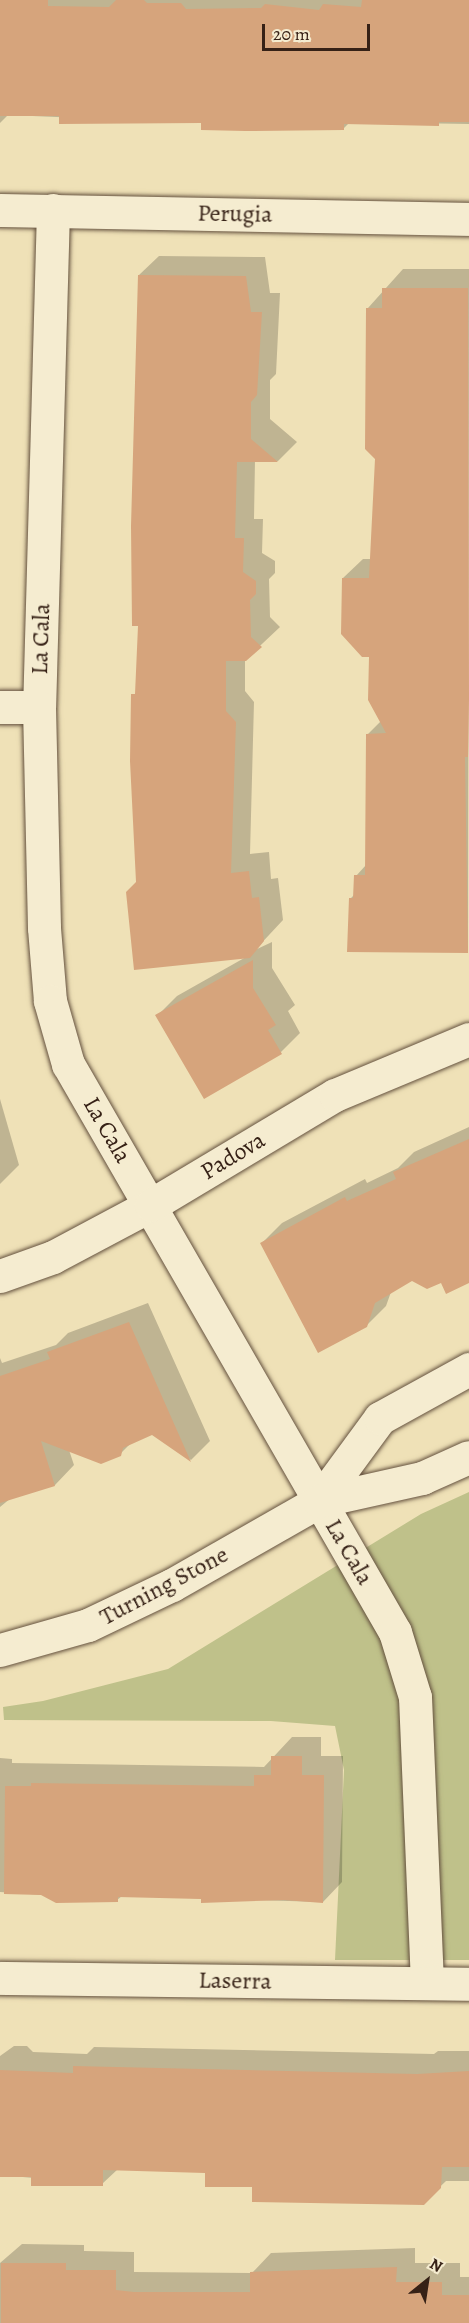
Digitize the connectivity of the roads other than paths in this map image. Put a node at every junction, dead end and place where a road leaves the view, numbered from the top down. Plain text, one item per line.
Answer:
1 (0, 210) edge
2 (52, 210) junction
3 (469, 219) edge
4 (0, 707) edge
5 (39, 707) junction
6 (469, 1039) edge
7 (151, 1205) junction
8 (0, 1276) edge
9 (469, 1369) edge
10 (469, 1456) edge
11 (319, 1501) junction
12 (0, 1650) edge
13 (0, 1978) edge
14 (427, 1983) junction
15 (469, 1984) edge

1 - 2 street, Perugia
2 - 3 street, Perugia
2 - 5 street, La Cala
4 - 5 street
5 - 7 street, La Cala
6 - 7 street, Padova
7 - 8 street, Padova
7 - 11 street, La Cala
9 - 11 street, Turning Stone
10 - 11 street, Turning Stone
11 - 12 street, Turning Stone
11 - 14 street, La Cala
13 - 14 street, Laserra
14 - 15 street, Laserra

